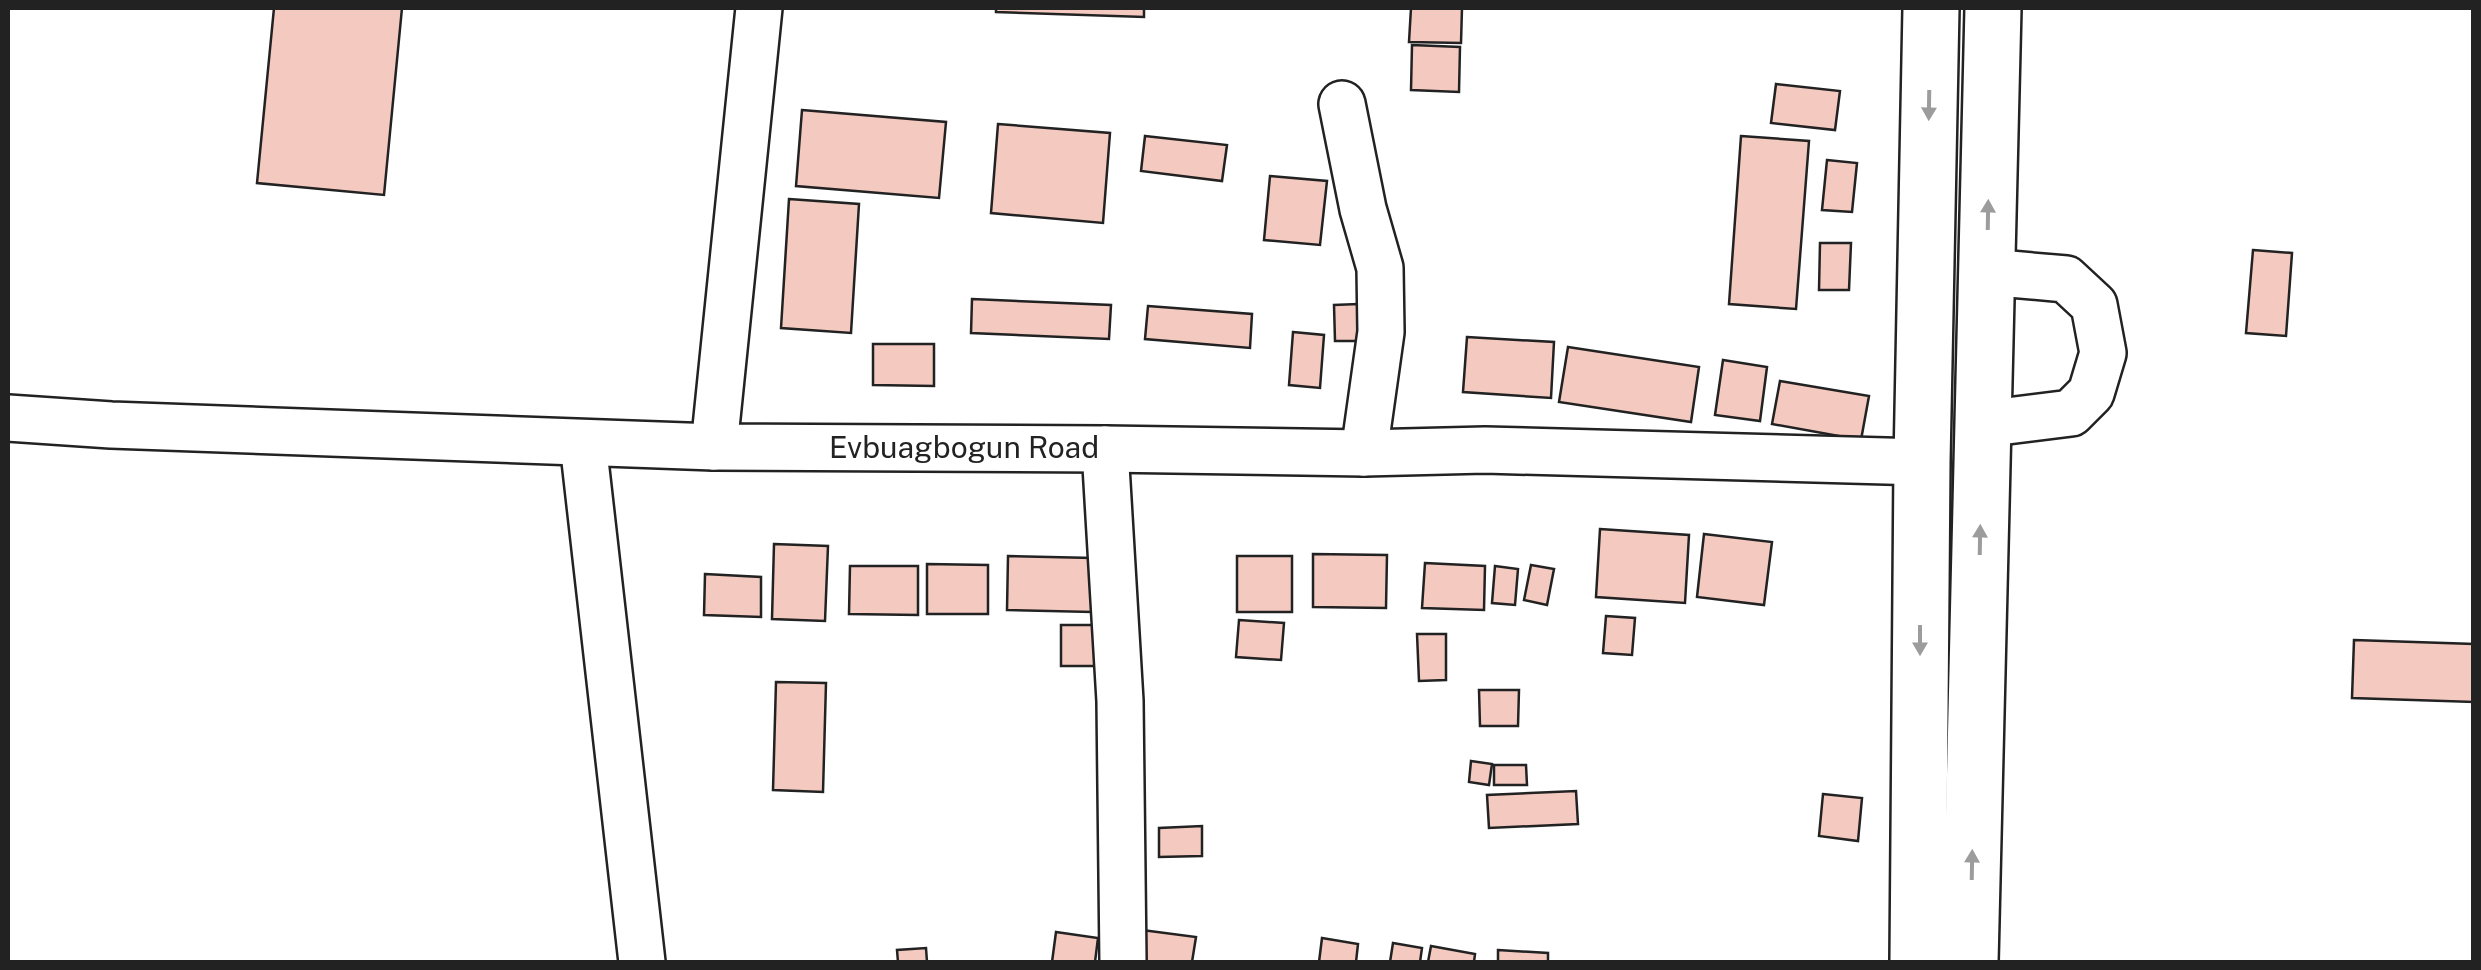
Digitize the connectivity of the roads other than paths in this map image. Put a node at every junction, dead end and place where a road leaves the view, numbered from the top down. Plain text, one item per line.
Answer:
1 (759, 8) edge
2 (1931, 8) edge
3 (1993, 8) edge
4 (1342, 104) dead end
5 (1987, 272) junction
6 (8, 418) edge
7 (1983, 424) junction
8 (583, 443) junction
9 (714, 447) junction
10 (1106, 449) junction
11 (1364, 453) junction
12 (1922, 462) junction
13 (642, 962) edge
14 (1123, 962) edge
15 (1918, 962) edge
16 (1970, 962) edge

1 - 9 street
2 -> 12 highway
5 -> 3 highway
4 - 11 street
5 - 7 highway
5 - 7 street
6 - 8 street, Evbuagbogun Road
16 -> 7 highway
8 - 9 street, Evbuagbogun Road
8 - 13 street
9 - 10 street, Evbuagbogun Road
10 - 11 street, Evbuagbogun Road
10 - 14 street
11 - 12 street, Evbuagbogun Road
12 -> 15 highway

